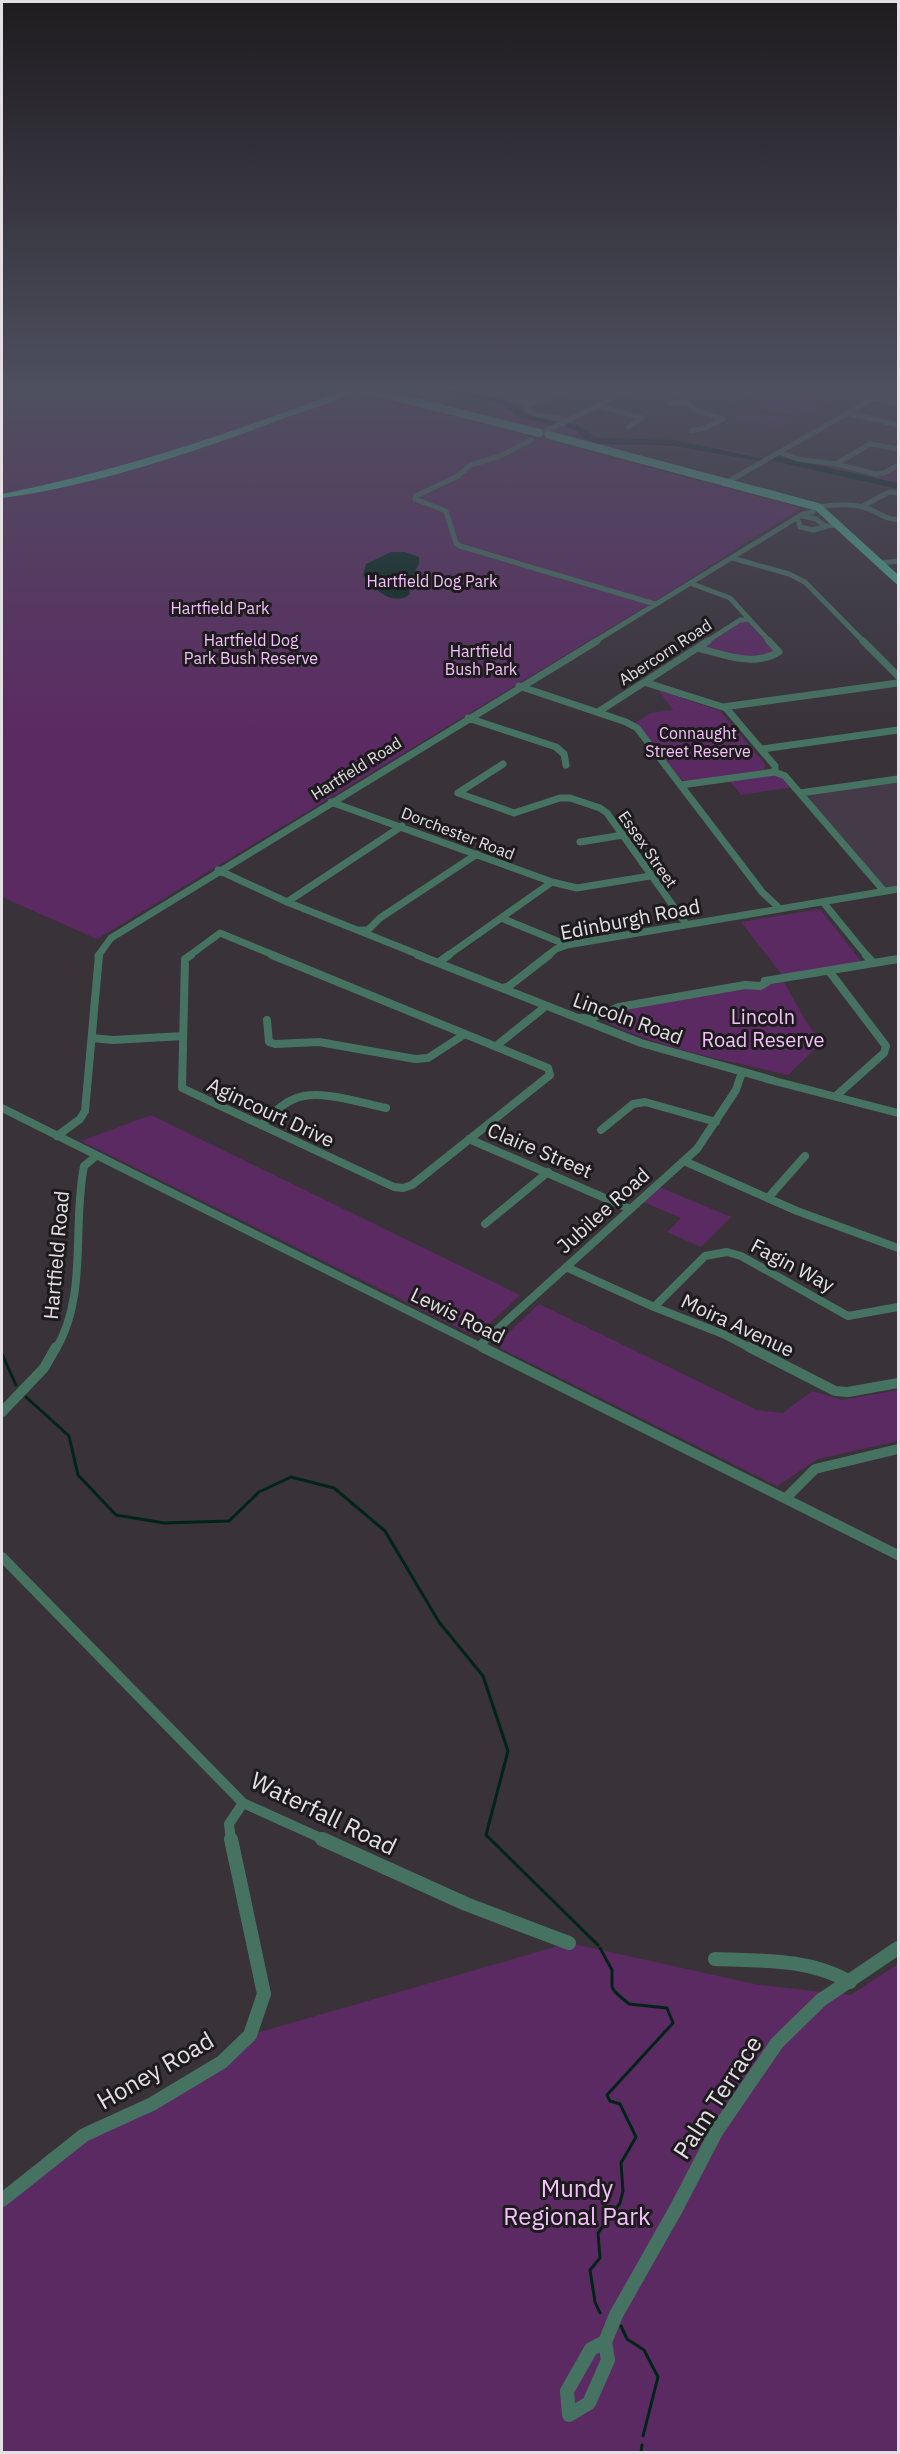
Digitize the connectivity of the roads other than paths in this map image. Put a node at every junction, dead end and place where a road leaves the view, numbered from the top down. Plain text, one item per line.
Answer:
1 (428, 505) edge
2 (782, 505) edge
3 (843, 505) edge
4 (852, 505) edge
5 (866, 505) edge
6 (863, 506) junction
7 (807, 514) junction
8 (898, 519) edge
9 (820, 522) junction
10 (833, 526) junction
11 (731, 558) junction
12 (898, 561) edge
13 (880, 563) junction
14 (898, 580) edge
15 (688, 584) junction
16 (655, 604) junction
17 (749, 619) junction
18 (698, 648) junction
19 (898, 676) edge
20 (644, 682) junction
21 (898, 683) edge
22 (518, 687) junction
23 (723, 707) junction
24 (598, 712) junction
25 (468, 718) junction
26 (898, 730) edge
27 (762, 749) junction
28 (503, 764) dead end
29 (566, 765) dead end
30 (775, 772) junction
31 (898, 779) edge
32 (681, 785) junction
33 (800, 793) junction
34 (334, 800) junction
35 (402, 826) junction
36 (623, 835) junction
37 (579, 842) dead end
38 (477, 854) junction
39 (216, 872) junction
40 (650, 876) junction
41 (552, 882) junction
42 (898, 889) edge
43 (884, 891) junction
44 (287, 902) junction
45 (823, 902) junction
46 (775, 907) junction
47 (501, 918) junction
48 (686, 924) junction
49 (363, 929) junction
50 (567, 945) junction
51 (898, 959) edge
52 (440, 962) junction
53 (873, 963) junction
54 (829, 971) junction
55 (506, 986) junction
56 (546, 1006) junction
57 (594, 1019) junction
58 (267, 1020) dead end
59 (465, 1034) junction
60 (183, 1036) junction
61 (91, 1041) junction
62 (496, 1046) junction
63 (745, 1075) junction
64 (836, 1096) junction
65 (2, 1108) edge
66 (386, 1108) dead end
67 (898, 1113) edge
68 (716, 1122) junction
69 (261, 1125) junction
70 (601, 1130) dead end
71 (57, 1136) junction
72 (468, 1139) junction
73 (96, 1156) junction
74 (805, 1156) dead end
75 (684, 1161) junction
76 (548, 1172) junction
77 (768, 1198) junction
78 (630, 1209) junction
79 (485, 1224) dead end
80 (898, 1248) edge
81 (566, 1268) junction
82 (898, 1306) edge
83 (654, 1307) junction
84 (480, 1345) junction
85 (898, 1383) edge
86 (2, 1412) edge
87 (898, 1449) edge
88 (786, 1498) junction
89 (898, 1555) edge
90 (2, 1557) edge
91 (243, 1803) junction
92 (568, 1943) dead end
93 (898, 1948) edge
94 (715, 1959) dead end
95 (850, 1982) junction
96 (2, 2200) edge
97 (605, 2343) dead end

1 - 16 street
2 - 7 main road
3 - 7 street
4 - 6 street
5 - 6 street
6 - 8 street
7 - 9 street
7 - 9 street
7 - 10 main road
7 - 10 street
7 - 11 street, Hartfield Road
9 - 10 street
10 - 13 main road
11 - 15 street, Hartfield Road
11 - 19 street
12 - 13 street
13 - 14 main road
15 - 16 street, Hartfield Road
15 - 17 street
16 - 22 street, Hartfield Road
17 - 18 street, Abercorn Road
17 - 18 street
18 - 20 street, Abercorn Road
20 - 23 street
20 - 24 street, Abercorn Road
21 - 23 street
22 - 24 street
22 - 25 street, Hartfield Road
23 - 27 street
24 - 32 street
25 - 29 street
25 - 34 street, Hartfield Road
26 - 27 street
27 - 30 street
28 - 36 street, Essex Street
30 - 32 street
30 - 33 street
31 - 33 street
32 - 46 street
33 - 43 street
34 - 35 street, Dorchester Road
34 - 39 street, Hartfield Road
35 - 38 street, Dorchester Road
35 - 44 street
36 - 37 street
36 - 40 street, Essex Street
38 - 41 street, Dorchester Road
38 - 49 street
39 - 44 street, Lincoln Road
39 - 61 street, Hartfield Road
40 - 41 street, Dorchester Road
40 - 48 street, Essex Street
41 - 47 street
42 - 43 street, Edinburgh Road
43 - 45 street, Edinburgh Road
44 - 49 street, Lincoln Road
45 - 46 street, Edinburgh Road
45 - 53 street
46 - 48 street, Edinburgh Road
47 - 50 street
47 - 52 street
48 - 50 street, Edinburgh Road
49 - 52 street, Lincoln Road
50 - 55 street, Edinburgh Road
51 - 53 street
52 - 55 street, Lincoln Road
53 - 54 street
54 - 57 street
54 - 64 street
55 - 56 street, Lincoln Road
56 - 57 street, Lincoln Road
56 - 62 street
57 - 63 street, Lincoln Road
58 - 59 street
59 - 60 street, Agincourt Drive
59 - 62 street, Agincourt Drive
60 - 61 street
60 - 69 street, Agincourt Drive
61 - 71 street, Hartfield Road
62 - 72 street, Agincourt Drive
63 - 64 street, Lincoln Road
63 - 68 street, Jubilee Road
64 - 67 street, Lincoln Road
65 - 71 street, Lewis Road
66 - 69 street
68 - 70 street
68 - 75 street, Jubilee Road
69 - 72 street, Agincourt Drive
71 - 73 street, Lewis Road
72 - 76 street, Claire Street
73 - 84 street, Lewis Road
73 - 86 street, Hartfield Road
74 - 77 street
75 - 77 street
75 - 78 street, Jubilee Road
76 - 78 street, Claire Street
76 - 79 street
77 - 80 street
78 - 81 street, Jubilee Road
81 - 83 street, Moira Avenue
81 - 84 street, Jubilee Road
82 - 83 street, Fagin Way
83 - 85 street, Moira Avenue
84 - 88 street, Lewis Road
87 - 88 street
88 - 89 street, Lewis Road
90 - 91 street, Waterfall Road
91 - 92 street, Waterfall Road
91 - 96 street, Honey Road
93 - 95 street, Palm Terrace
94 - 95 street
95 - 97 street, Palm Terrace

